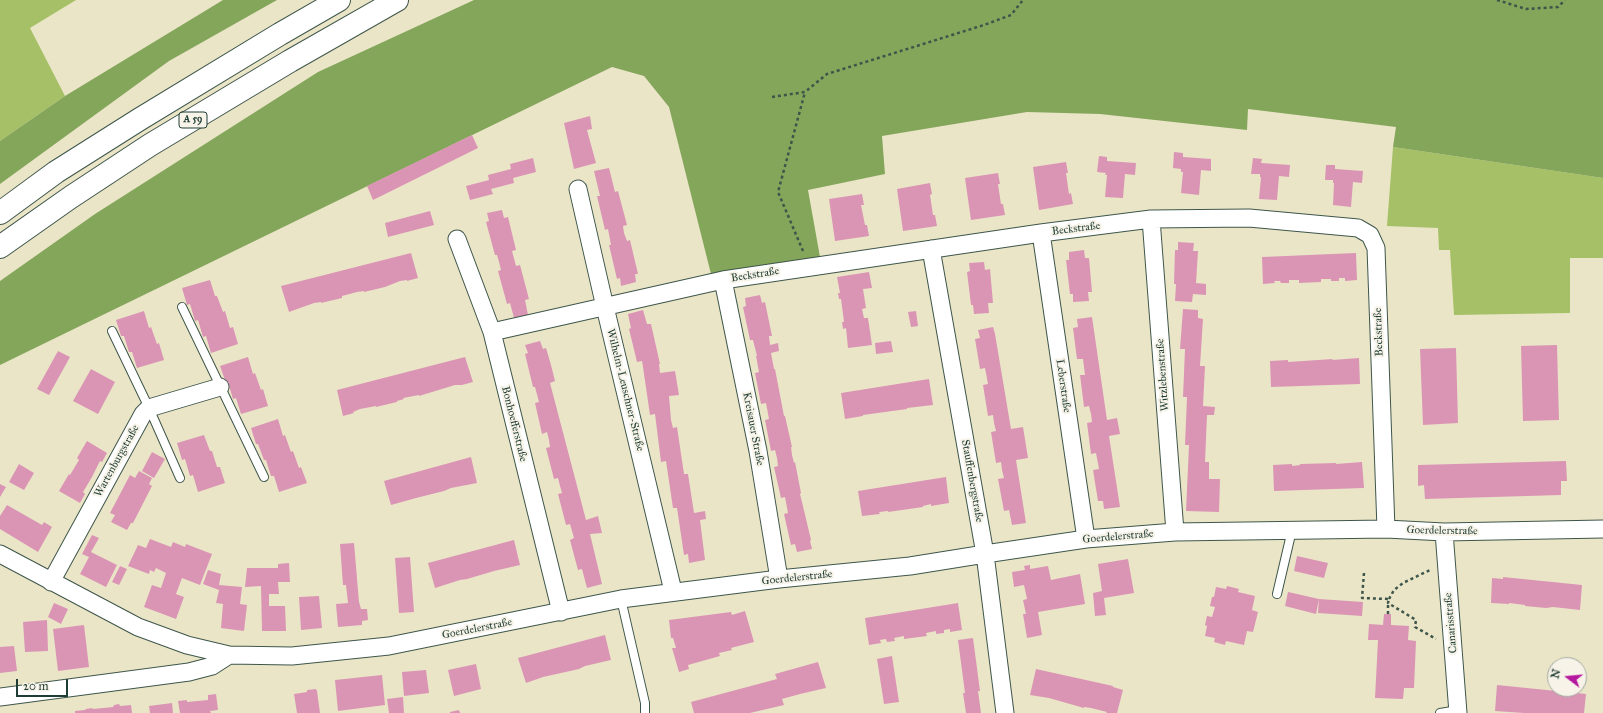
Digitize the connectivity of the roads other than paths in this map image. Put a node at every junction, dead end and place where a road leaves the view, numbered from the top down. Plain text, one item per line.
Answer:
1 (339, 0) edge
2 (397, 0) edge
3 (578, 189) dead end
4 (0, 213) edge
5 (1151, 219) junction
6 (1040, 233) junction
7 (456, 239) dead end
8 (0, 248) edge
9 (931, 249) junction
10 (723, 280) junction
11 (182, 307) dead end
12 (605, 307) junction
13 (112, 331) dead end
14 (492, 332) junction
15 (220, 387) junction
16 (149, 408) junction
17 (264, 477) dead end
18 (180, 478) dead end
19 (1386, 529) junction
20 (1603, 529) edge
21 (1292, 530) junction
22 (1175, 532) junction
23 (1444, 532) junction
24 (1086, 539) junction
25 (0, 554) edge
26 (985, 554) junction
27 (779, 579) junction
28 (51, 582) junction
29 (674, 591) junction
30 (1277, 594) dead end
31 (621, 599) junction
32 (561, 612) junction
33 (229, 655) junction
34 (0, 697) edge
35 (1458, 712) edge
36 (645, 713) edge
37 (1005, 713) edge
38 (1440, 713) edge

1 - 4 highway, A 59
2 - 8 highway, A 59
3 - 12 street, Wilhelm-Leuschner-Straße
5 - 6 street, Beckstraße
5 - 19 street, Beckstraße
5 - 22 street, Witzlebenstraße
6 - 9 street, Beckstraße
6 - 24 street, Leberstraße
7 - 14 street, Bonhoefferstraße
9 - 10 street, Beckstraße
9 - 26 street, Stauffenbergstraße
10 - 12 street, Beckstraße
10 - 27 street, Kreisauer Straße
11 - 15 lane
12 - 14 street, Beckstraße
12 - 29 street, Wilhelm-Leuschner-Straße
13 - 16 lane
14 - 32 street, Bonhoefferstraße
15 - 16 street
15 - 17 lane
16 - 18 lane
16 - 28 street, Wartenburgstraße
19 - 21 street, Goerdelerstraße
19 - 23 street, Goerdelerstraße
20 - 23 street, Goerdelerstraße
21 - 22 street, Goerdelerstraße
21 - 30 lane
22 - 24 street, Goerdelerstraße
23 - 35 street, Canarisstraße
24 - 26 street, Goerdelerstraße
25 - 28 street
26 - 27 street, Goerdelerstraße
26 - 37 street, Stauffenbergstraße
27 - 29 street, Goerdelerstraße
28 - 33 street
29 - 31 street, Goerdelerstraße
31 - 32 street, Goerdelerstraße
31 - 36 lane
32 - 33 street, Goerdelerstraße
33 - 34 street
35 - 38 lane

